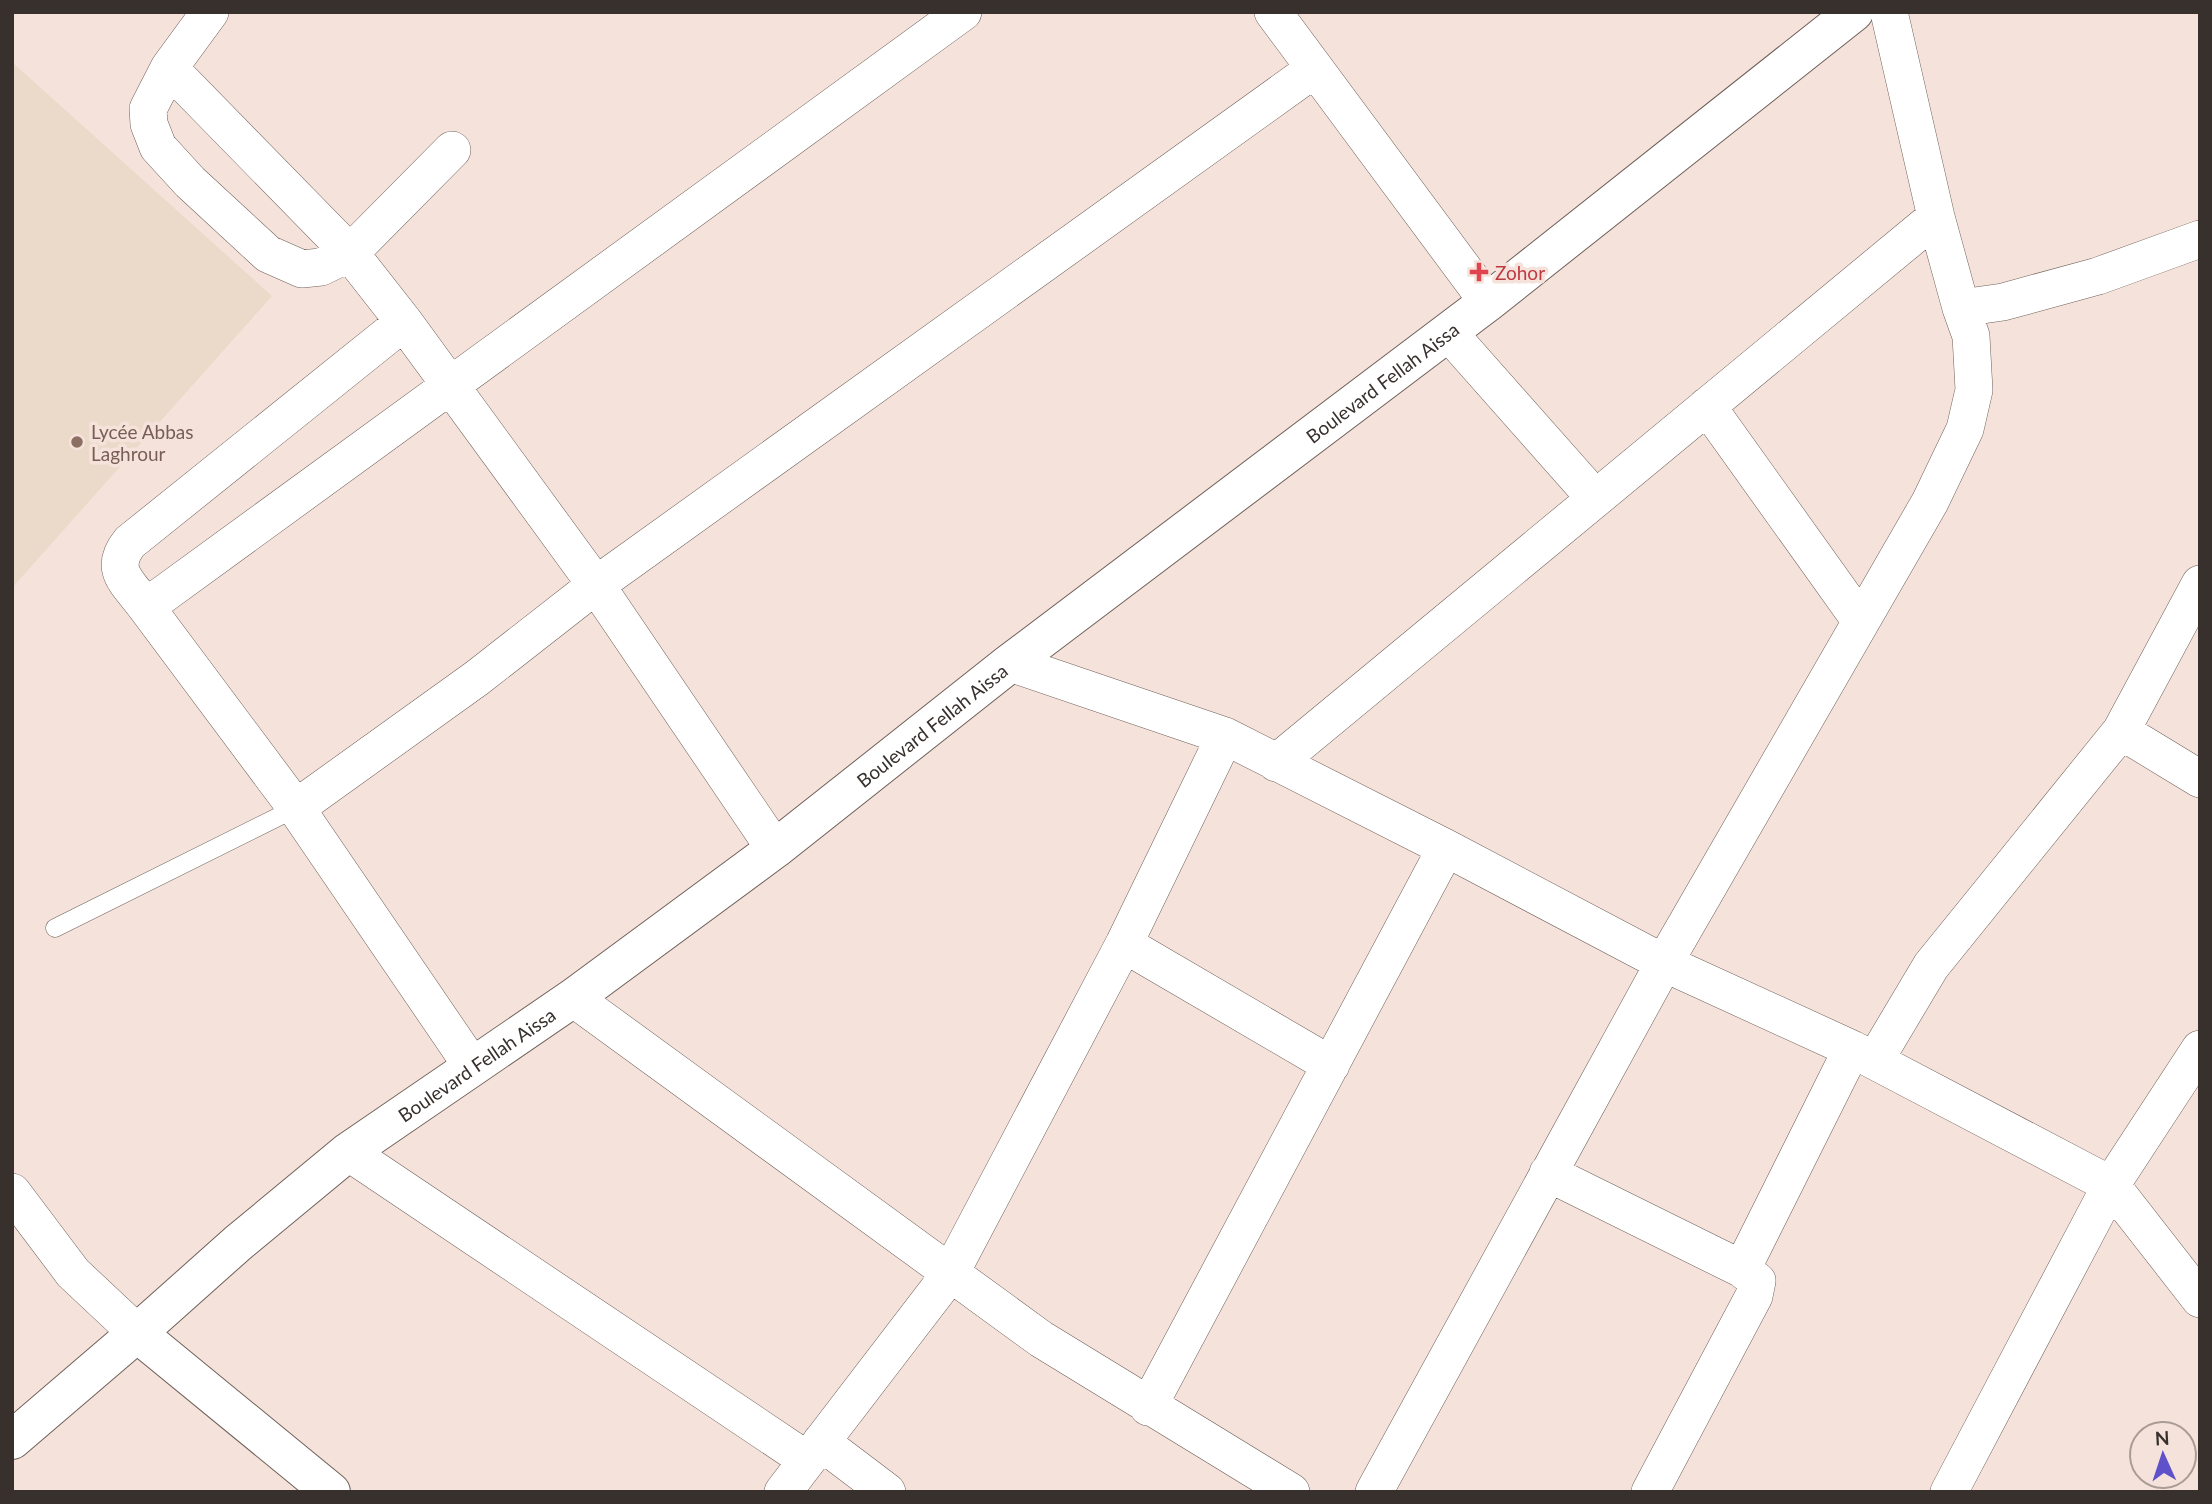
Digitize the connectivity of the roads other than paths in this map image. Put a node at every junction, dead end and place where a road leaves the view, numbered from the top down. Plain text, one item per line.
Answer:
1 (210, 12) edge
2 (963, 12) edge
3 (1273, 12) edge
4 (1854, 12) edge
5 (1889, 12) edge
6 (169, 68) junction
7 (1313, 69) junction
8 (452, 150) dead end
9 (1937, 217) junction
10 (2200, 239) edge
11 (350, 253) junction
12 (1488, 302) junction
13 (1961, 308) junction
14 (404, 322) junction
15 (1448, 332) junction
16 (451, 383) junction
17 (1707, 406) junction
18 (1595, 498) junction
19 (596, 584) junction
20 (2200, 584) edge
21 (146, 607) junction
22 (1860, 620) junction
23 (1010, 663) junction
24 (2121, 731) junction
25 (1225, 736) junction
26 (1276, 762) junction
27 (2200, 779) edge
28 (296, 808) junction
29 (1446, 848) junction
30 (775, 849) junction
31 (55, 929) dead end
32 (1124, 944) junction
33 (1664, 963) junction
34 (573, 999) junction
35 (2200, 1049) edge
36 (1864, 1055) junction
37 (1331, 1065) junction
38 (472, 1066) junction
39 (348, 1152) junction
40 (1548, 1173) junction
41 (2111, 1185) junction
42 (12, 1192) edge
43 (1742, 1269) junction
44 (950, 1274) junction
45 (2200, 1299) edge
46 (137, 1334) junction
47 (1149, 1406) junction
48 (12, 1440) edge
49 (814, 1451) junction
50 (331, 1492) edge
51 (783, 1492) edge
52 (887, 1492) edge
53 (1291, 1492) edge
54 (1374, 1492) edge
55 (1650, 1492) edge
56 (1949, 1492) edge

1 - 6 street
2 - 16 street
3 - 7 street
4 - 12 street, Boulevard Fellah Aissa
5 - 9 street
6 - 11 street
6 - 11 street
7 - 12 street
7 - 19 street
8 - 11 street
9 - 13 street
9 - 17 street
10 - 13 street
11 - 14 street
12 - 15 street, Boulevard Fellah Aissa
13 - 22 street
14 - 16 street
14 - 21 street
15 - 18 street
15 - 23 street, Boulevard Fellah Aissa
16 - 19 street
16 - 21 street
17 - 18 street
17 - 22 street
18 - 26 street
19 - 28 street
19 - 30 street
20 - 24 street
21 - 28 street
22 - 33 street
23 - 25 street
23 - 30 street, Boulevard Fellah Aissa
24 - 27 street
24 - 36 street
25 - 26 street
25 - 32 street
26 - 29 street
28 - 31 lane
28 - 38 street
29 - 33 street
29 - 37 street
30 - 34 street, Boulevard Fellah Aissa
32 - 37 street
32 - 44 street
33 - 36 street
33 - 40 street
34 - 38 street, Boulevard Fellah Aissa
34 - 44 street
35 - 41 street
36 - 41 street
36 - 43 street
37 - 47 street
38 - 39 street, Boulevard Fellah Aissa
39 - 46 street, Boulevard Fellah Aissa
39 - 49 street
40 - 43 street
40 - 54 street
41 - 45 street
41 - 56 street
42 - 46 street
43 - 55 street
44 - 47 street
44 - 49 street
46 - 48 street, Boulevard Fellah Aissa
46 - 50 street
47 - 53 street
49 - 51 street
49 - 52 street

